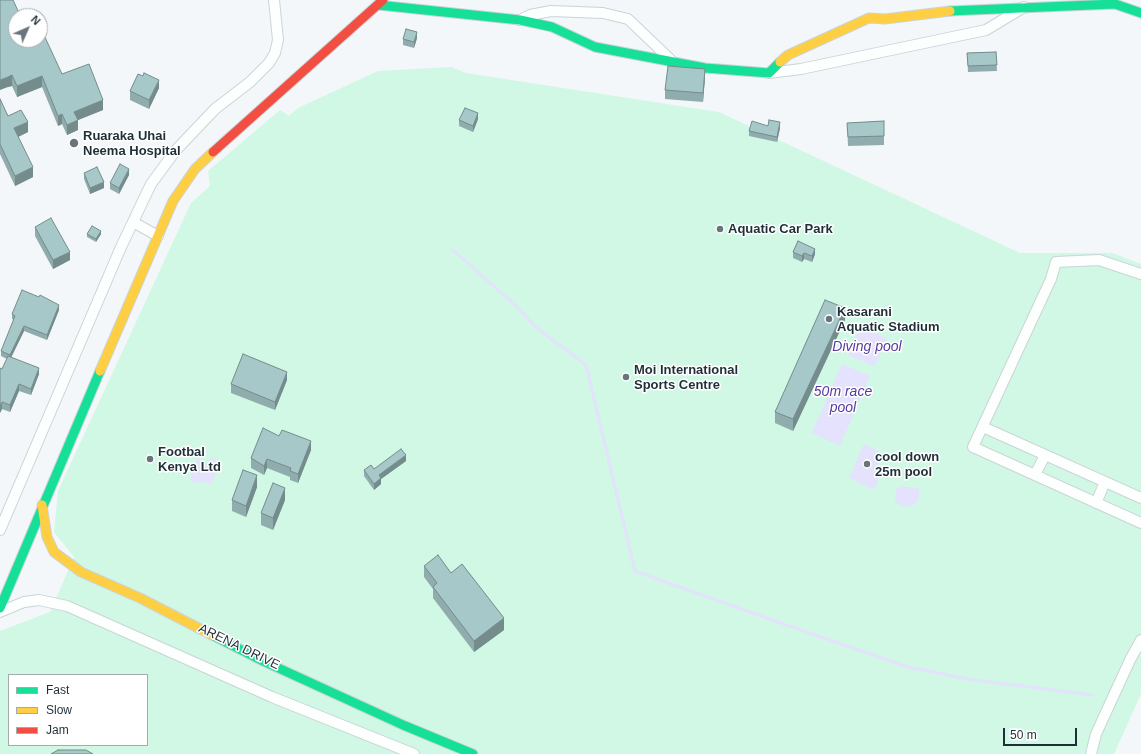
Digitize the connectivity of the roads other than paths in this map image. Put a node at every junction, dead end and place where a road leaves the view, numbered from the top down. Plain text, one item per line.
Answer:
1 (274, 0) edge
2 (381, 3) edge
3 (1025, 6) junction
4 (1141, 13) edge
5 (520, 20) junction
6 (672, 61) junction
7 (769, 73) junction
8 (133, 222) junction
9 (158, 236) junction
10 (1141, 274) edge
11 (983, 427) junction
12 (1045, 455) junction
13 (1035, 475) junction
14 (1106, 482) junction
15 (1141, 498) edge
16 (1096, 503) junction
17 (42, 505) junction
18 (1141, 523) edge
19 (0, 530) edge
20 (0, 608) edge
21 (0, 612) edge
22 (1141, 640) edge
23 (414, 754) edge
24 (473, 754) edge
25 (1091, 754) edge

1 - 8 street
2 - 5 street
2 - 9 street
3 - 4 street
3 - 7 street
3 - 7 street
5 - 6 street
5 - 6 street
6 - 7 street
8 - 9 street
8 - 19 street
9 - 17 street
10 - 11 street
11 - 12 street
11 - 13 street
12 - 13 street
12 - 14 street
13 - 16 street
14 - 15 street
14 - 16 street
16 - 18 street
17 - 20 street
17 - 24 street, ARENA DRIVE
21 - 23 street
22 - 25 street

